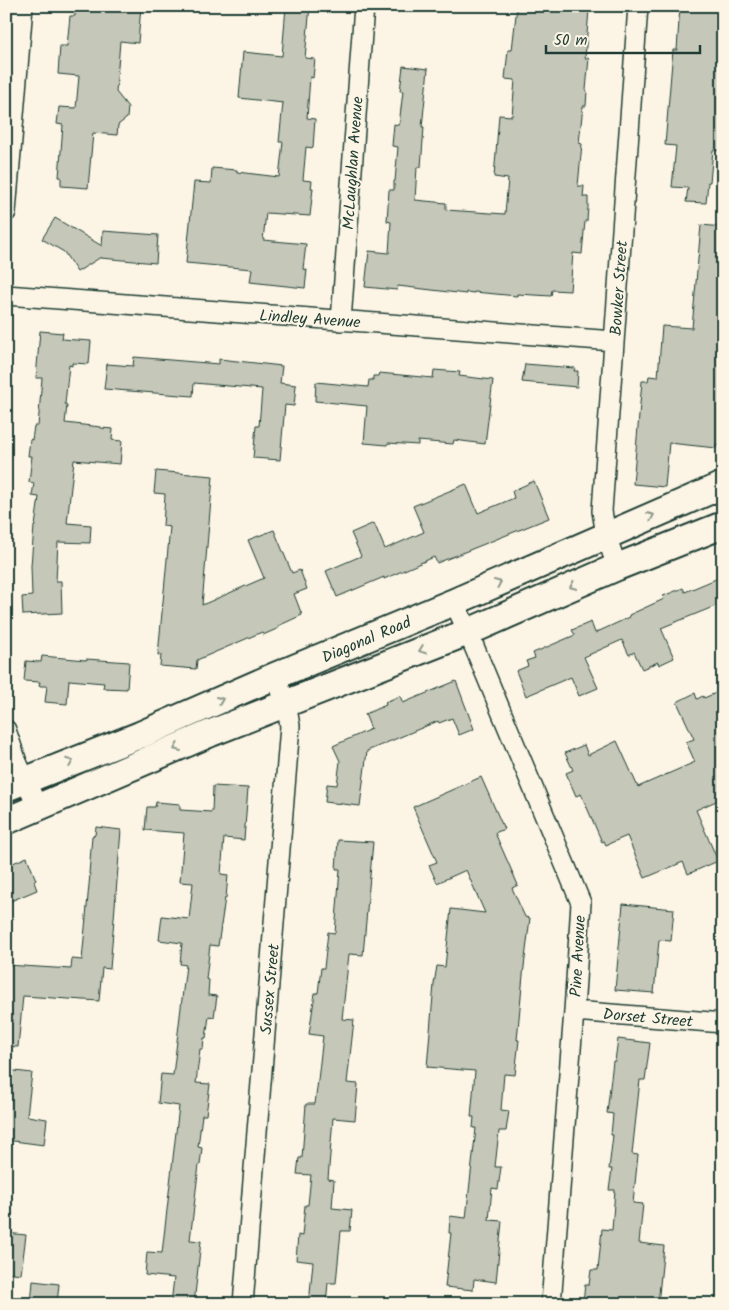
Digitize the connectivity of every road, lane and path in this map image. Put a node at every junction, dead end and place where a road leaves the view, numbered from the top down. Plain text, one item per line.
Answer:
1 (23, 6) edge
2 (364, 6) edge
3 (638, 6) edge
4 (6, 212) edge
5 (6, 295) edge
6 (341, 320) junction
7 (614, 341) junction
8 (723, 485) edge
9 (723, 525) edge
10 (606, 535) junction
11 (618, 567) junction
12 (454, 602) junction
13 (468, 632) junction
14 (275, 676) junction
15 (286, 703) junction
16 (6, 730) edge
17 (16, 784) edge
18 (38, 808) junction
19 (6, 821) edge
20 (574, 1011) junction
21 (723, 1023) edge
22 (243, 1304) edge
23 (551, 1304) edge

1 - 4 street
2 - 6 street, McLaughlan Avenue
3 - 7 street, Bowker Street
5 - 6 street, Lindley Avenue
6 - 7 street, Lindley Avenue
7 - 10 street, Bowker Street
10 -> 8 main road, Diagonal Road
9 - 11 main road, Diagonal Road
10 - 11 street, Bowker Street
12 -> 10 main road, Diagonal Road
11 -> 13 main road, Diagonal Road
12 - 13 street, Pine Avenue
12 - 14 main road, Diagonal Road
13 -> 15 main road, Diagonal Road
13 - 20 street, Pine Avenue
14 - 15 street, Sussex Street
17 -> 14 main road, Diagonal Road
15 -> 18 main road, Diagonal Road
15 - 22 street, Sussex Street
16 - 17 street
17 - 18 street
18 - 19 main road, Diagonal Road
20 - 21 street, Dorset Street
20 - 23 street, Pine Avenue

